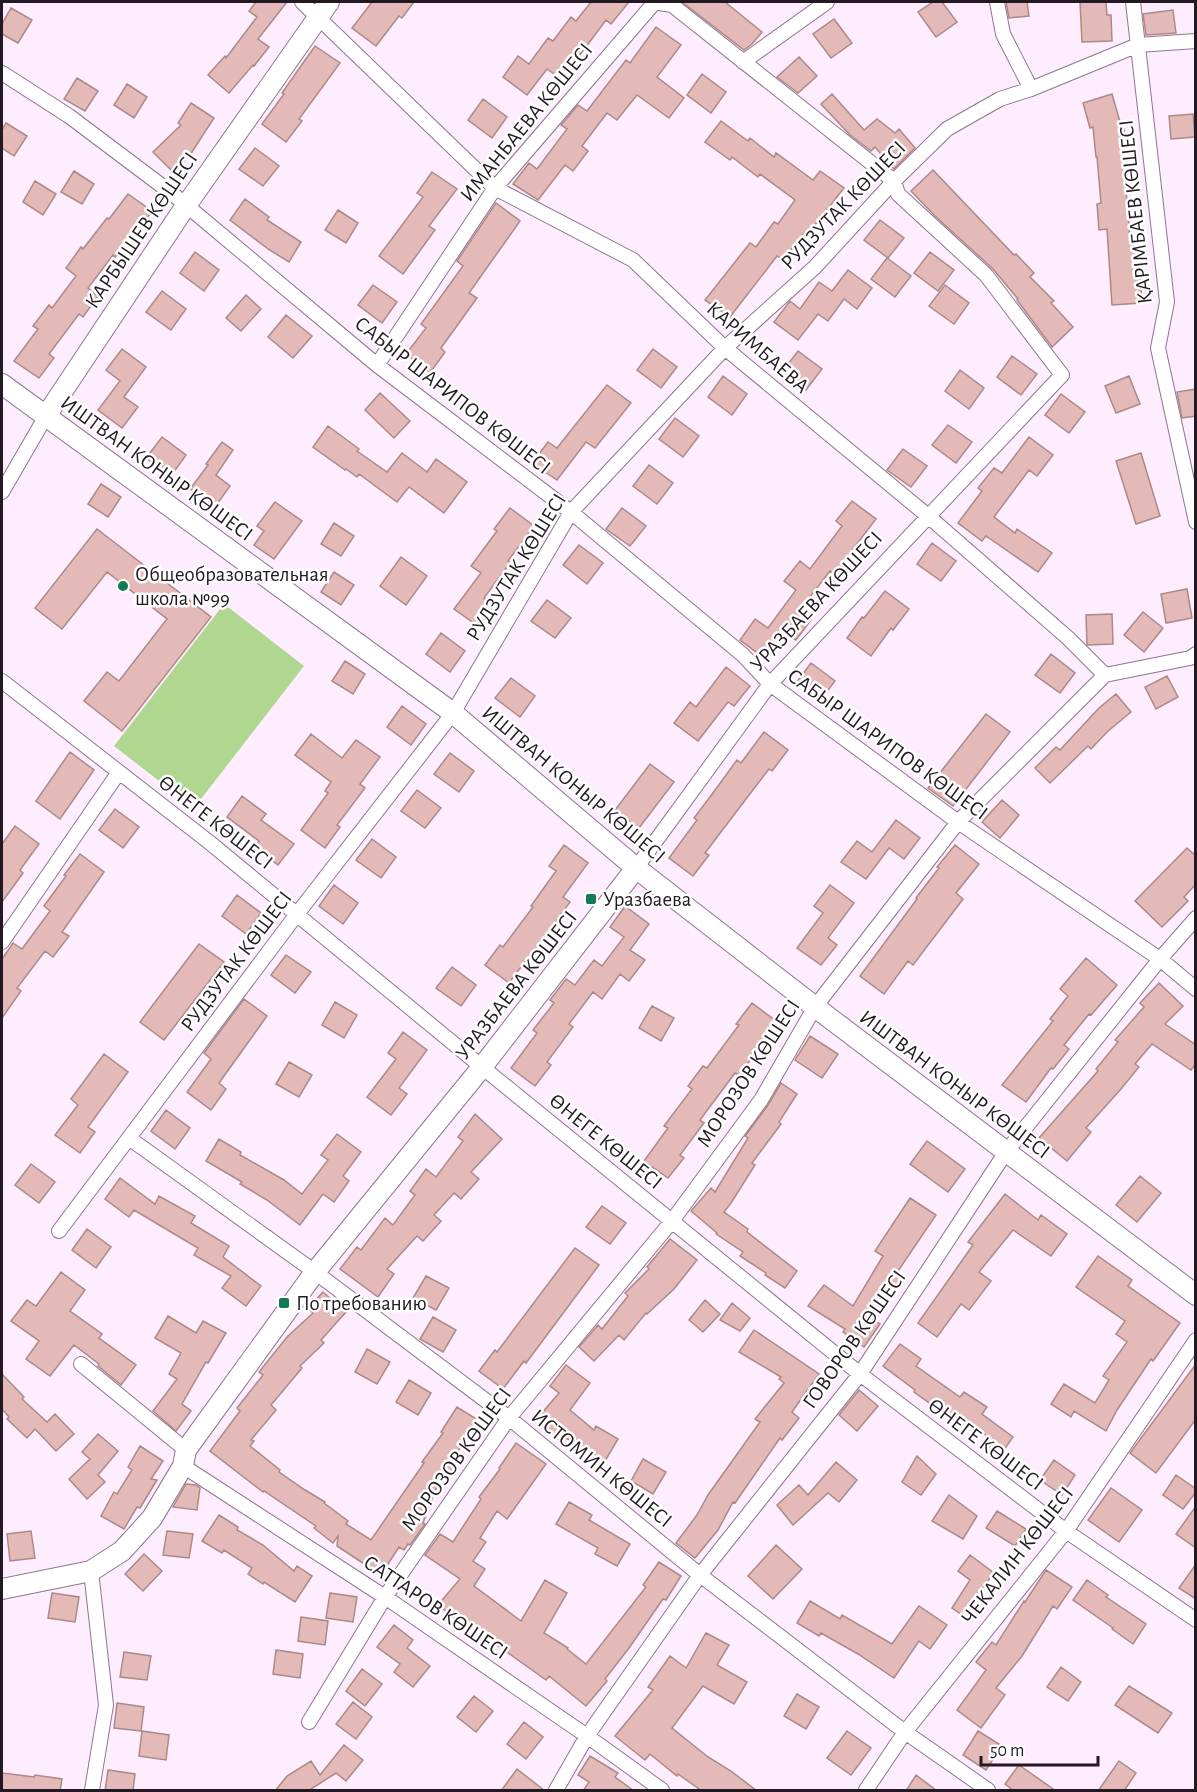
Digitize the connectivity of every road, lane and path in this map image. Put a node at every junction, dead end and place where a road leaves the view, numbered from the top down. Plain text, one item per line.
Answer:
1 (302, 2) edge
2 (654, 2) edge
3 (827, 2) edge
4 (998, 2) edge
5 (1133, 2) edge
6 (324, 9) edge
7 (1196, 41) edge
8 (1138, 45) junction
9 (743, 62) junction
10 (2, 73) edge
11 (1031, 88) junction
12 (894, 181) junction
13 (495, 188) junction
14 (186, 207) junction
15 (725, 348) junction
16 (377, 365) junction
17 (2, 384) edge
18 (45, 416) junction
19 (2, 492) edge
20 (571, 512) junction
21 (928, 516) junction
22 (1196, 522) edge
23 (1194, 660) edge
24 (1105, 675) junction
25 (2, 681) edge
26 (770, 684) junction
27 (453, 713) junction
28 (119, 772) junction
29 (958, 822) junction
30 (636, 868) junction
31 (297, 914) junction
32 (1196, 918) edge
33 (2, 942) edge
34 (1160, 959) junction
35 (1196, 988) edge
36 (815, 1007) junction
37 (482, 1067) junction
38 (129, 1138) junction
39 (1006, 1152) junction
40 (672, 1221) junction
41 (59, 1231) dead end
42 (315, 1272) junction
43 (1196, 1295) edge
44 (1196, 1340) edge
45 (81, 1364) dead end
46 (860, 1374) junction
47 (509, 1418) junction
48 (184, 1458) junction
49 (1066, 1531) junction
50 (92, 1571) junction
51 (700, 1575) junction
52 (2, 1589) edge
53 (385, 1597) junction
54 (1196, 1620) edge
55 (309, 1722) dead end
56 (905, 1732) junction
57 (587, 1736) junction
58 (92, 1791) edge
59 (556, 1791) edge
60 (662, 1791) edge
61 (866, 1791) edge
62 (988, 1791) edge

1 - 6 street, КАРИМБАЕВА
2 - 9 street
2 - 13 street, ИМАНБАЕВА КӨШЕСІ
3 - 9 street
4 - 11 street
5 - 8 street, ҚАРІМБАЕВ КӨШЕСІ
6 - 13 street, КАРИМБАЕВА
6 - 14 street, КАРБЫШЕВ КӨШЕСІ
7 - 8 street, РУДЗУТАК КӨШЕСІ
8 - 11 street, РУДЗУТАК КӨШЕСІ
8 - 22 street, ҚАРІМБАЕВ КӨШЕСІ
9 - 12 street
10 - 14 street, САБЫР ШАРИПОВ КӨШЕСІ
11 - 12 street, РУДЗУТАК КӨШЕСІ
12 - 15 street, РУДЗУТАК КӨШЕСІ
12 - 21 street, УРАЗБАЕВА КӨШЕСІ
13 - 15 street, КАРИМБАЕВА
13 - 16 street, ИМАНБАЕВА КӨШЕСІ
14 - 16 street, САБЫР ШАРИПОВ КӨШЕСІ
14 - 18 street, КАРБЫШЕВ КӨШЕСІ
15 - 20 street, РУДЗУТАК КӨШЕСІ
15 - 21 street, КАРИМБАЕВА
16 - 20 street, САБЫР ШАРИПОВ КӨШЕСІ
17 - 18 street, ИШТВАН КОНЫР КӨШЕСІ
18 - 19 street, КАРБЫШЕВ КӨШЕСІ
18 - 27 street, ИШТВАН КОНЫР КӨШЕСІ
20 - 26 street, САБЫР ШАРИПОВ КӨШЕСІ
20 - 27 street, РУДЗУТАК КӨШЕСІ
21 - 24 street, КАРИМБАЕВА
21 - 26 street, УРАЗБАЕВА КӨШЕСІ
23 - 24 street
24 - 29 street, МОРОЗОВ КӨШЕСІ
25 - 28 street, ӨНЕГЕ КӨШЕСІ
26 - 29 street, САБЫР ШАРИПОВ КӨШЕСІ
26 - 30 street, УРАЗБАЕВА КӨШЕСІ
27 - 30 street, ИШТВАН КОНЫР КӨШЕСІ
27 - 31 street, РУДЗУТАК КӨШЕСІ
28 - 31 street, ӨНЕГЕ КӨШЕСІ
28 - 33 street
29 - 34 street, САБЫР ШАРИПОВ КӨШЕСІ
29 - 36 street, МОРОЗОВ КӨШЕСІ
30 - 36 street, ИШТВАН КОНЫР КӨШЕСІ
30 - 37 street, УРАЗБАЕВА КӨШЕСІ
31 - 37 street, ӨНЕГЕ КӨШЕСІ
31 - 38 street, РУДЗУТАК КӨШЕСІ
32 - 34 street, ГОВОРОВ КӨШЕСІ
34 - 35 street, САБЫР ШАРИПОВ КӨШЕСІ
34 - 39 street, ГОВОРОВ КӨШЕСІ
36 - 39 street, ИШТВАН КОНЫР КӨШЕСІ
36 - 40 street, МОРОЗОВ КӨШЕСІ
37 - 40 street, ӨНЕГЕ КӨШЕСІ
37 - 42 street, УРАЗБАЕВА КӨШЕСІ
38 - 41 street, РУДЗУТАК КӨШЕСІ
38 - 42 street, ИСТОМИН КӨШЕСІ
39 - 43 street, ИШТВАН КОНЫР КӨШЕСІ
39 - 46 street, ГОВОРОВ КӨШЕСІ
40 - 46 street, ӨНЕГЕ КӨШЕСІ
40 - 47 street, МОРОЗОВ КӨШЕСІ
42 - 47 street, ИСТОМИН КӨШЕСІ
42 - 48 street, УРАЗБАЕВА КӨШЕСІ
44 - 49 street, ЧЕКАЛИН КӨШЕСІ
45 - 48 street, САТТАРОВ КӨШЕСІ
46 - 49 street, ӨНЕГЕ КӨШЕСІ
46 - 51 street, ГОВОРОВ КӨШЕСІ
47 - 51 street, ИСТОМИН КӨШЕСІ
47 - 53 street, МОРОЗОВ КӨШЕСІ
48 - 50 street, УРАЗБАЕВА КӨШЕСІ
48 - 53 street, САТТАРОВ КӨШЕСІ
49 - 54 street, ӨНЕГЕ КӨШЕСІ
49 - 56 street, ЧЕКАЛИН КӨШЕСІ
50 - 52 street, УРАЗБАЕВА КӨШЕСІ
50 - 58 street
51 - 56 street, ИСТОМИН КӨШЕСІ
51 - 57 street, ГОВОРОВ КӨШЕСІ
53 - 55 street, МОРОЗОВ КӨШЕСІ
53 - 57 street, САТТАРОВ КӨШЕСІ
56 - 61 street, ЧЕКАЛИН КӨШЕСІ
56 - 62 street, ИСТОМИН КӨШЕСІ
57 - 59 street, ГОВОРОВ КӨШЕСІ
57 - 60 street, САТТАРОВ КӨШЕСІ

